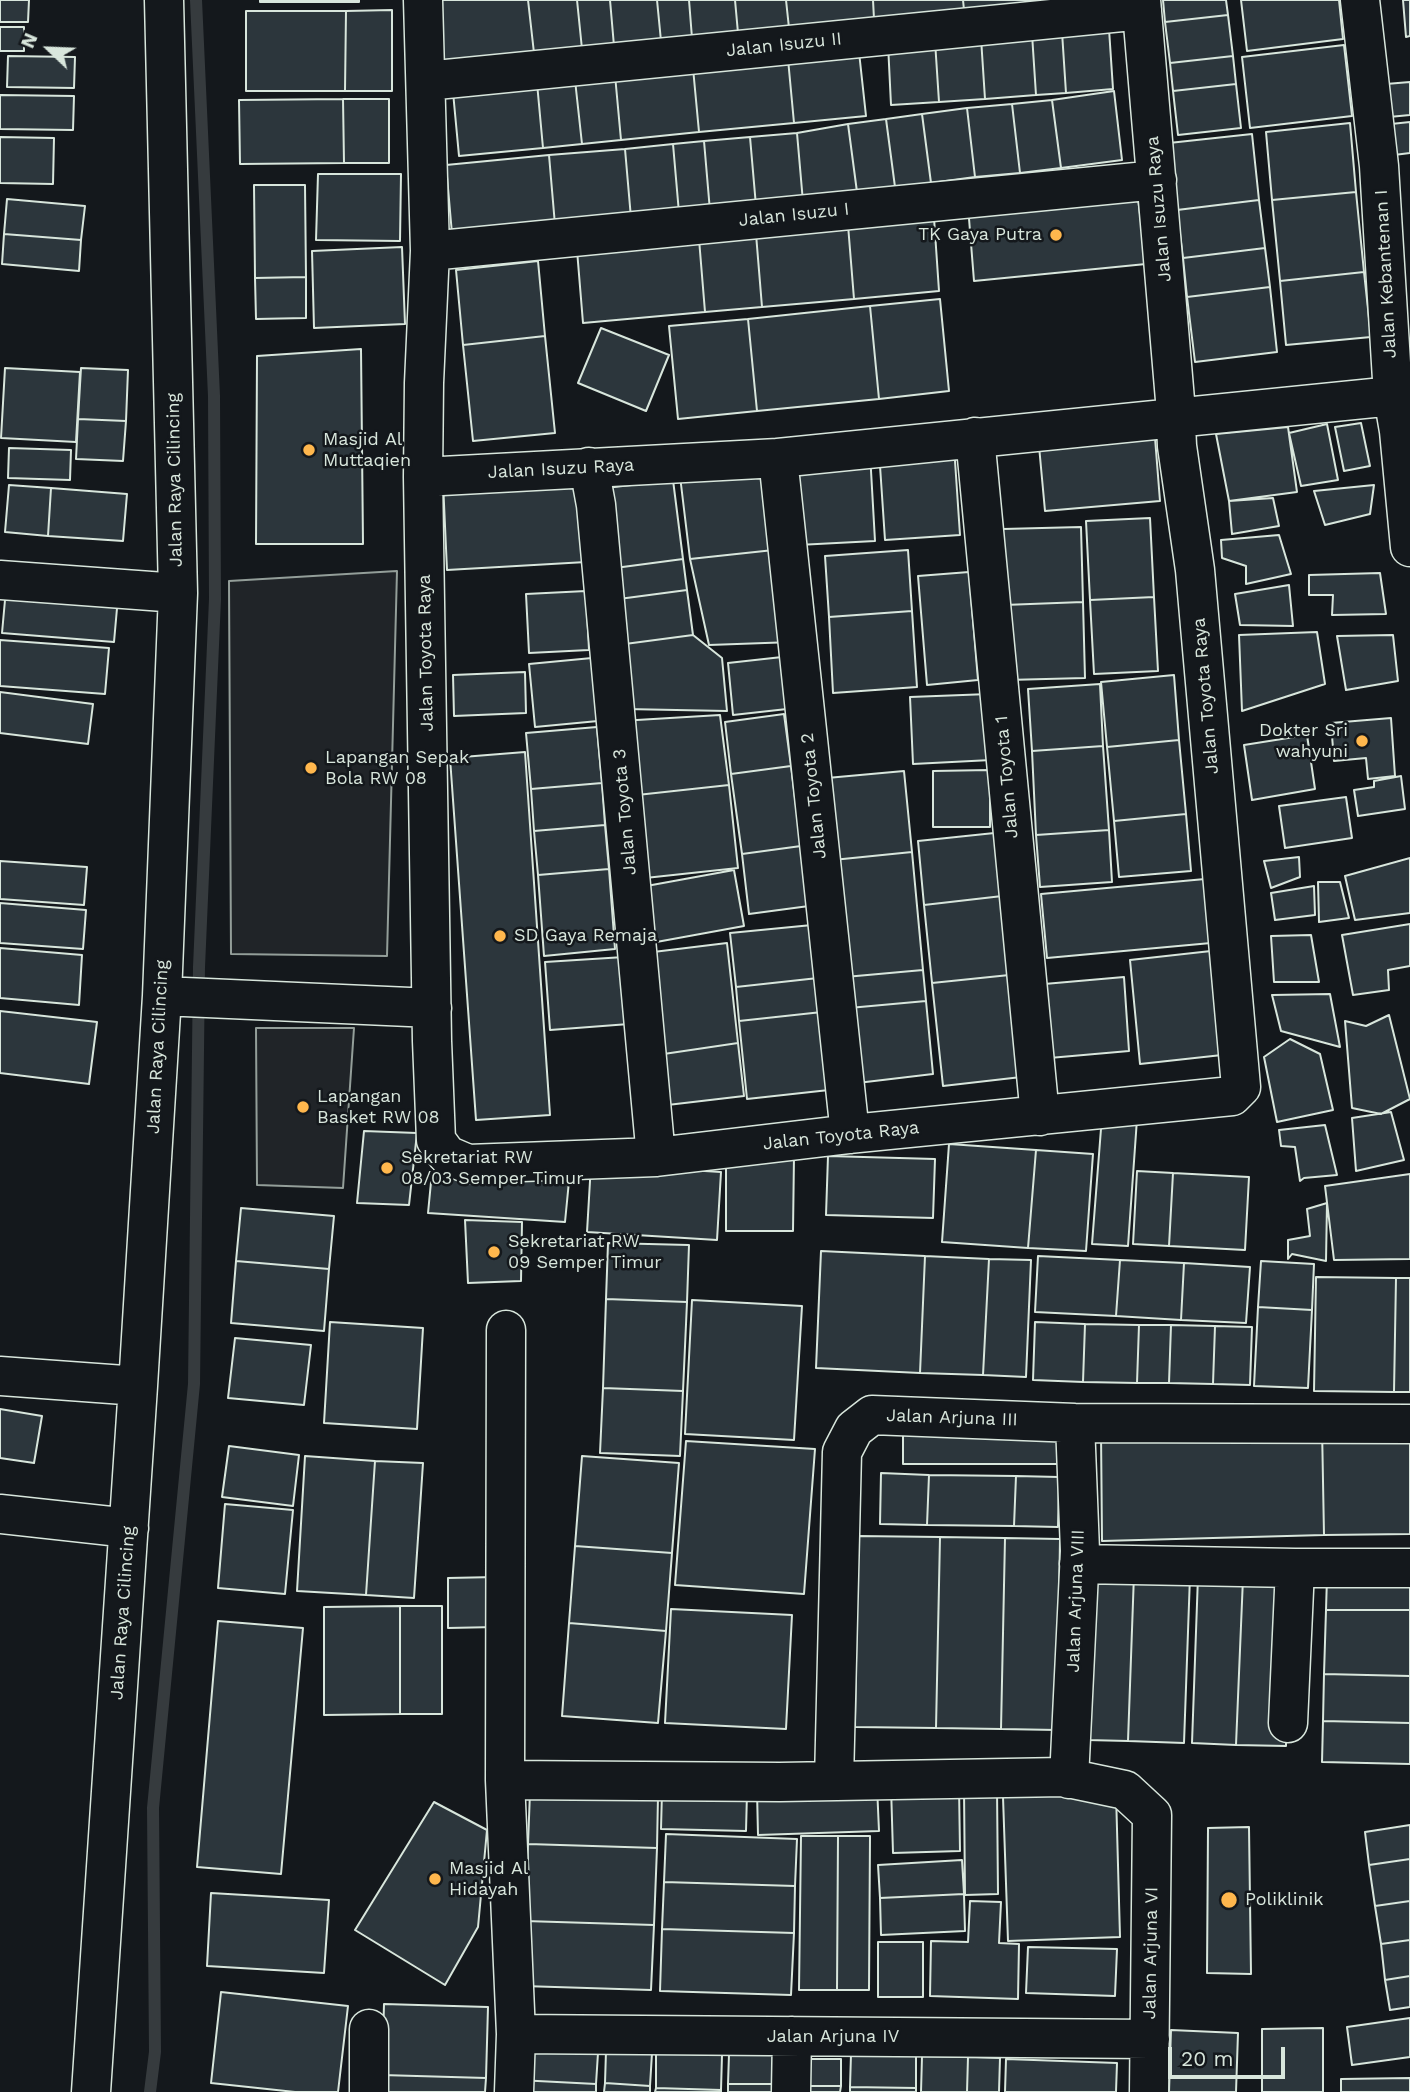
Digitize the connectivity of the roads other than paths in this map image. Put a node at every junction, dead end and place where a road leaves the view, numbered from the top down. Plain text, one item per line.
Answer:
1 (164, 0) edge
2 (423, 0) edge
3 (1360, 0) edge
4 (1142, 5) edge
5 (426, 80) junction
6 (1395, 166) edge
7 (1157, 180) junction
8 (430, 251) junction
9 (1175, 418) junction
10 (1401, 419) edge
11 (975, 437) junction
12 (778, 458) junction
13 (589, 467) junction
14 (423, 477) junction
15 (1410, 547) edge
16 (0, 580) edge
17 (178, 593) junction
18 (174, 997) junction
19 (432, 1008) junction
20 (1040, 1116) junction
21 (850, 1134) junction
22 (656, 1157) junction
23 (506, 1330) dead end
24 (0, 1376) edge
25 (138, 1386) junction
26 (1075, 1423) junction
27 (1410, 1424) edge
28 (0, 1514) edge
29 (129, 1528) junction
30 (1079, 1564) junction
31 (1295, 1568) junction
32 (1410, 1568) edge
33 (1288, 1723) dead end
34 (1069, 1779) junction
35 (505, 1780) junction
36 (834, 1781) junction
37 (369, 2029) dead end
38 (516, 2035) junction
39 (792, 2036) junction
40 (1150, 2039) junction
41 (91, 2092) edge
42 (369, 2092) edge
43 (514, 2092) edge
44 (791, 2092) edge
45 (1149, 2092) edge

1 - 17 street, Jalan Raya Cilincing
2 - 5 street
3 - 6 street, Jalan Kebantenan I
4 - 5 street, Jalan Isuzu II
4 - 7 street, Jalan Isuzu Raya
5 - 8 street
6 - 10 street, Jalan Kebantenan I
7 - 8 street, Jalan Isuzu I
7 - 9 street, Jalan Isuzu Raya
8 - 14 street
9 - 10 street, Jalan Isuzu Raya
9 - 11 street, Jalan Isuzu Raya
9 - 20 street, Jalan Toyota Raya
10 - 15 street, Jalan Kebantenan I
11 - 12 street, Jalan Isuzu Raya
11 - 20 street, Jalan Toyota 1
12 - 13 street, Jalan Isuzu Raya
12 - 21 street, Jalan Toyota 2
13 - 14 street, Jalan Isuzu Raya
13 - 22 street, Jalan Toyota 3
14 - 19 street, Jalan Toyota Raya
16 - 17 street
17 - 18 street, Jalan Raya Cilincing
18 - 19 street
18 - 25 street, Jalan Raya Cilincing
19 - 22 street, Jalan Toyota Raya
20 - 21 street, Jalan Toyota Raya
21 - 22 street, Jalan Toyota Raya
23 - 35 street
24 - 25 street
25 - 29 street, Jalan Raya Cilincing
26 - 27 street, Jalan Arjuna III
26 - 30 street, Jalan Arjuna VIII
26 - 36 street, Jalan Arjuna III
28 - 29 street
29 - 41 street, Jalan Raya Cilincing
30 - 31 street
30 - 34 street, Jalan Arjuna VIII
31 - 32 street
31 - 33 street
34 - 36 street
34 - 40 street, Jalan Arjuna VI
35 - 36 street
35 - 38 street
37 - 42 street
38 - 39 street, Jalan Arjuna IV
38 - 43 street
39 - 40 street, Jalan Arjuna IV
39 - 44 street
40 - 45 street, Jalan Arjuna VI

